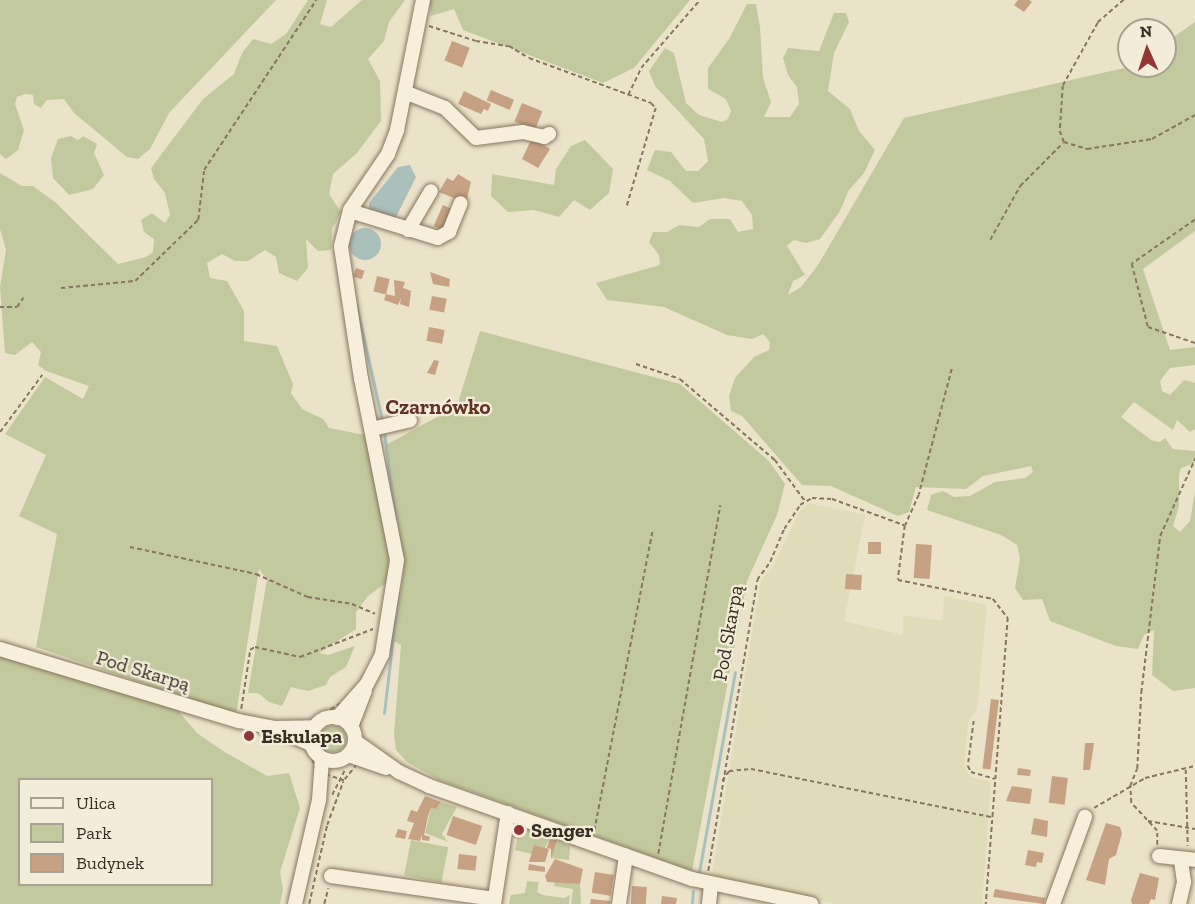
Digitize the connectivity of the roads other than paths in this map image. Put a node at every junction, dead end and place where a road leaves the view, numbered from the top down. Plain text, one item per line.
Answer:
1 (423, 0) edge
2 (406, 93) junction
3 (549, 134) dead end
4 (431, 191) dead end
5 (461, 203) dead end
6 (350, 211) junction
7 (408, 230) junction
8 (411, 420) dead end
9 (372, 429) junction
10 (0, 649) edge
11 (353, 708) junction
12 (337, 718) junction
13 (314, 727) junction
14 (351, 727) junction
15 (297, 733) junction
16 (311, 744) junction
17 (354, 757) junction
18 (329, 772) junction
19 (508, 813) junction
20 (1085, 817) road end
21 (626, 856) junction
22 (1159, 856) road end
23 (1188, 860) edge
24 (331, 876) road end
25 (709, 884) junction
26 (494, 901) edge
27 (295, 904) edge
28 (620, 904) edge
29 (709, 904) edge
30 (811, 904) edge
31 (1053, 904) edge
32 (1179, 904) edge

1 - 2 street
2 - 3 street
2 - 6 street
4 - 7 street
5 - 7 street
6 - 7 street
6 - 9 street
8 - 9 street
9 - 11 street
10 - 15 street, Pod Skarpą
11 - 12 street
11 - 14 street
12 - 13 street
12 - 14 street
13 - 15 street, Pod Skarpą
13 - 16 street
14 - 17 street
15 - 16 street, Pod Skarpą
16 - 18 street
17 - 18 street
17 - 19 street
18 - 27 street
19 - 21 street
19 - 26 street
20 - 31 street
21 - 25 street
21 - 28 street
22 - 23 street
23 - 32 street
24 - 26 street
25 - 29 street
25 - 30 street

